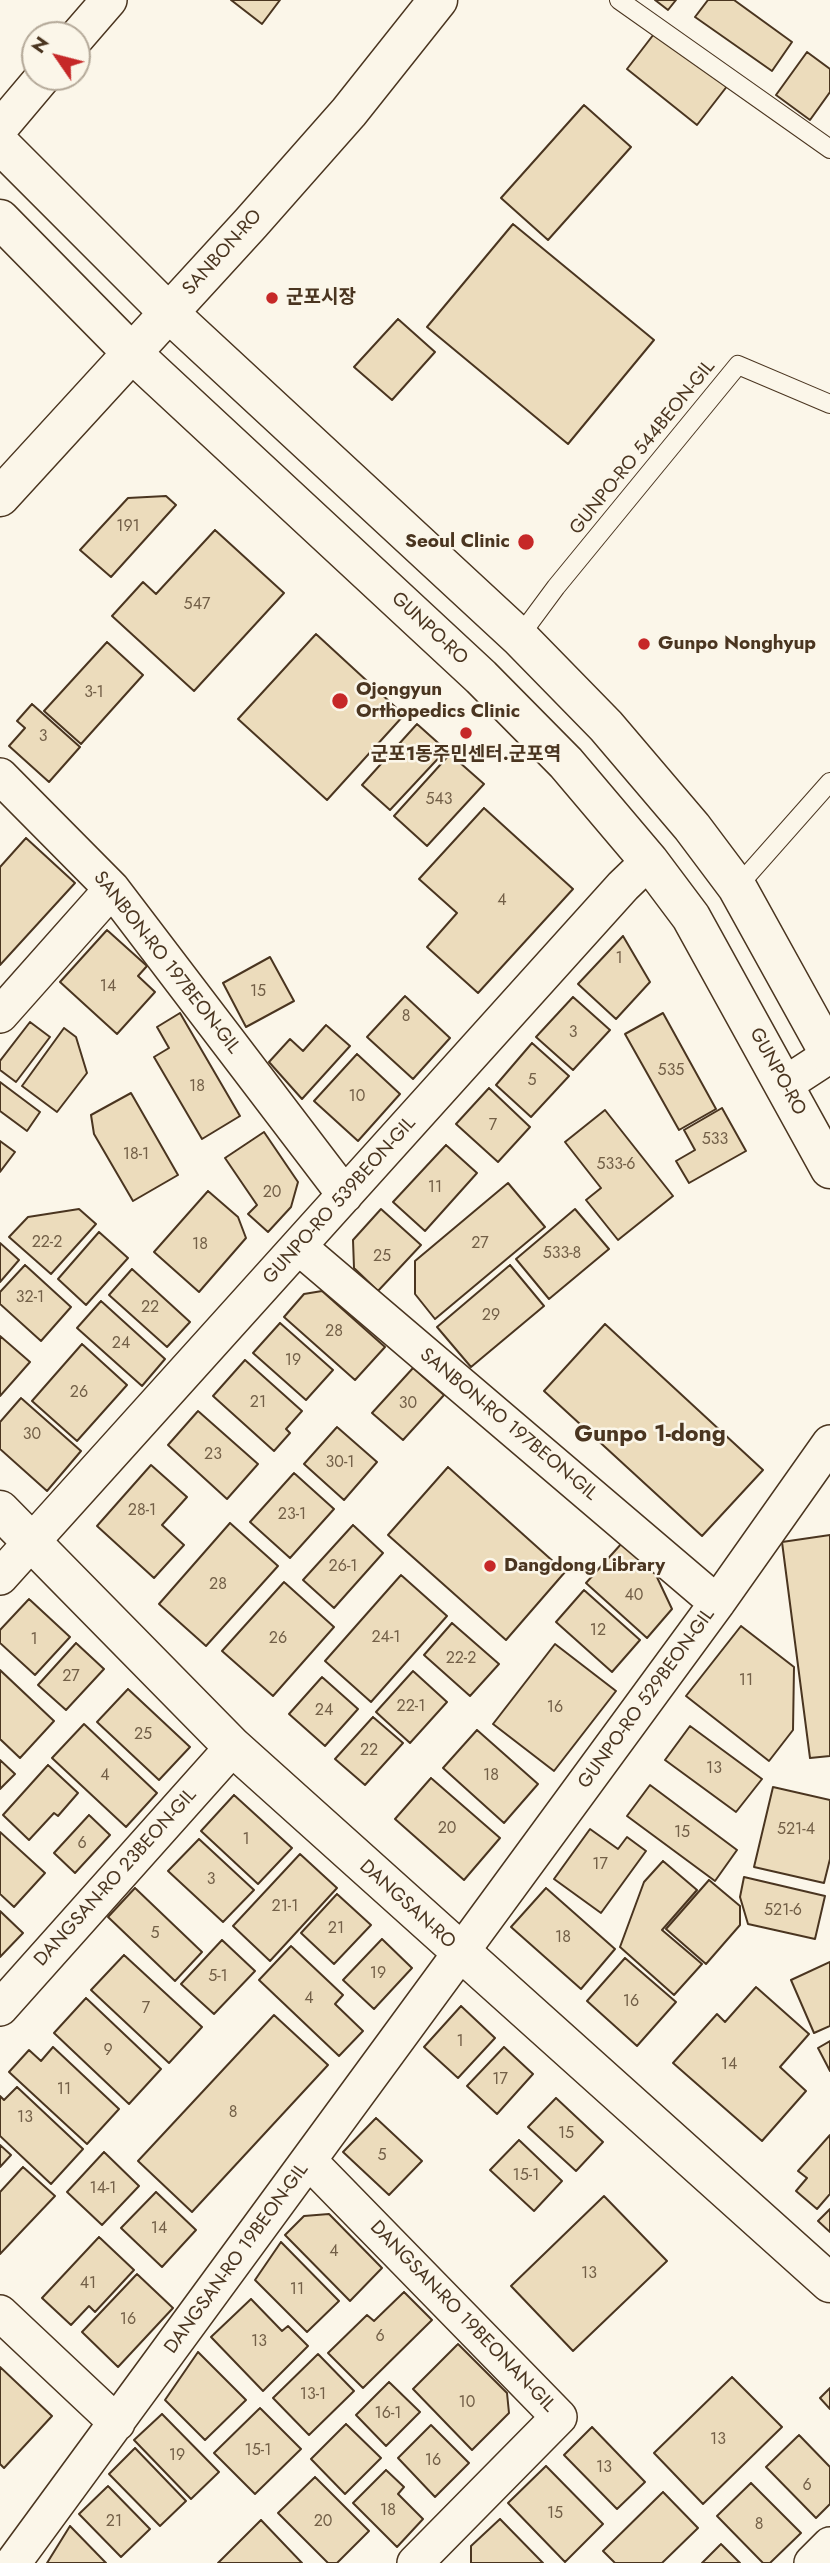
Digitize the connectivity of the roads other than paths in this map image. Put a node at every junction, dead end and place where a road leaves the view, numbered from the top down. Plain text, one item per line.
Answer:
1 (109, 0) edge
2 (619, 0) edge
3 (437, 1) edge
4 (91, 21) edge
5 (31, 91) edge
6 (0, 128) edge
7 (0, 144) edge
8 (830, 149) edge
9 (0, 219) edge
10 (169, 313) junction
11 (132, 353) junction
12 (830, 404) edge
13 (0, 497) edge
14 (519, 638) junction
15 (830, 782) edge
16 (6, 795) edge
17 (649, 861) junction
18 (737, 887) junction
19 (112, 889) junction
20 (0, 1016) edge
21 (830, 1055) edge
22 (784, 1086) junction
23 (830, 1169) edge
24 (345, 1195) junction
25 (299, 1247) junction
26 (830, 1443) edge
27 (0, 1510) edge
28 (32, 1542) junction
29 (0, 1577) edge
30 (717, 1604) junction
31 (233, 1746) junction
32 (460, 1953) junction
33 (0, 2008) edge
34 (309, 2161) junction
35 (830, 2283) edge
36 (0, 2314) edge
37 (117, 2423) junction
38 (420, 2561) edge
39 (13, 2563) edge

1 - 4 street
2 - 8 lane
3 - 10 main road, SANBON-RO
5 - 6 street
7 - 10 main road
9 - 11 main road, GUNPO-RO
10 - 11 main road, SANBON-RO
10 - 14 main road
11 - 13 main road, SANBON-RO
11 - 17 main road, GUNPO-RO
12 - 14 lane, GUNPO-RO 544BEON-GIL
14 - 18 main road
15 - 18 lane
16 - 19 street, SANBON-RO 197BEON-GIL
17 - 22 main road, GUNPO-RO
17 - 24 street, GUNPO-RO 539BEON-GIL
18 - 21 main road
19 - 20 street
19 - 24 street, SANBON-RO 197BEON-GIL
21 - 22 street
22 - 23 main road, GUNPO-RO
24 - 25 street, GUNPO-RO 539BEON-GIL
25 - 28 street, GUNPO-RO 539BEON-GIL
25 - 30 street, SANBON-RO 197BEON-GIL
26 - 30 street, GUNPO-RO 529BEON-GIL
27 - 28 main road, DANGSAN-RO
28 - 29 street, GUNPO-RO 539BEON-GIL
28 - 31 main road, DANGSAN-RO
30 - 32 street, GUNPO-RO 529BEON-GIL
31 - 32 main road, DANGSAN-RO
31 - 33 street, DANGSAN-RO 23BEON-GIL
32 - 34 street, DANGSAN-RO 19BEON-GIL
32 - 35 main road, DANGSAN-RO
34 - 37 street, DANGSAN-RO 19BEON-GIL
34 - 38 street, DANGSAN-RO 19BEONAN-GIL
36 - 37 street
37 - 39 street, DANGSAN-RO 19BEON-GIL

